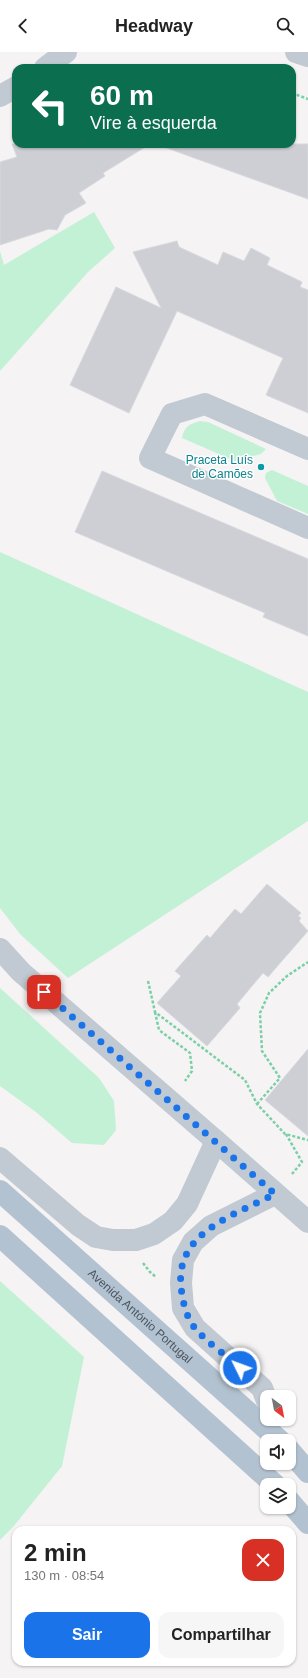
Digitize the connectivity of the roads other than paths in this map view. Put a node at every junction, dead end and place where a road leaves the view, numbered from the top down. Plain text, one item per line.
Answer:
1 (66, 52) edge
2 (296, 52) edge
3 (308, 56) edge
4 (50, 64) edge
5 (12, 89) edge
6 (0, 96) edge
7 (308, 450) edge
8 (308, 528) edge
9 (0, 949) edge
10 (216, 1141) junction
11 (0, 1158) edge
12 (0, 1191) edge
13 (275, 1194) junction
14 (308, 1222) edge
15 (0, 1236) edge
16 (263, 1390) edge
17 (272, 1434) edge
18 (296, 1458) edge
19 (308, 1472) edge
20 (267, 1478) edge
21 (296, 1509) edge
22 (308, 1524) edge

1 - 4 street
2 - 3 street
5 - 6 street
7 - 8 street
9 - 10 street
10 - 11 street
10 - 13 street
12 - 17 main road, Avenida António Portugal
13 - 14 street
13 - 16 street
15 - 20 main road
18 - 19 main road
21 - 22 main road

